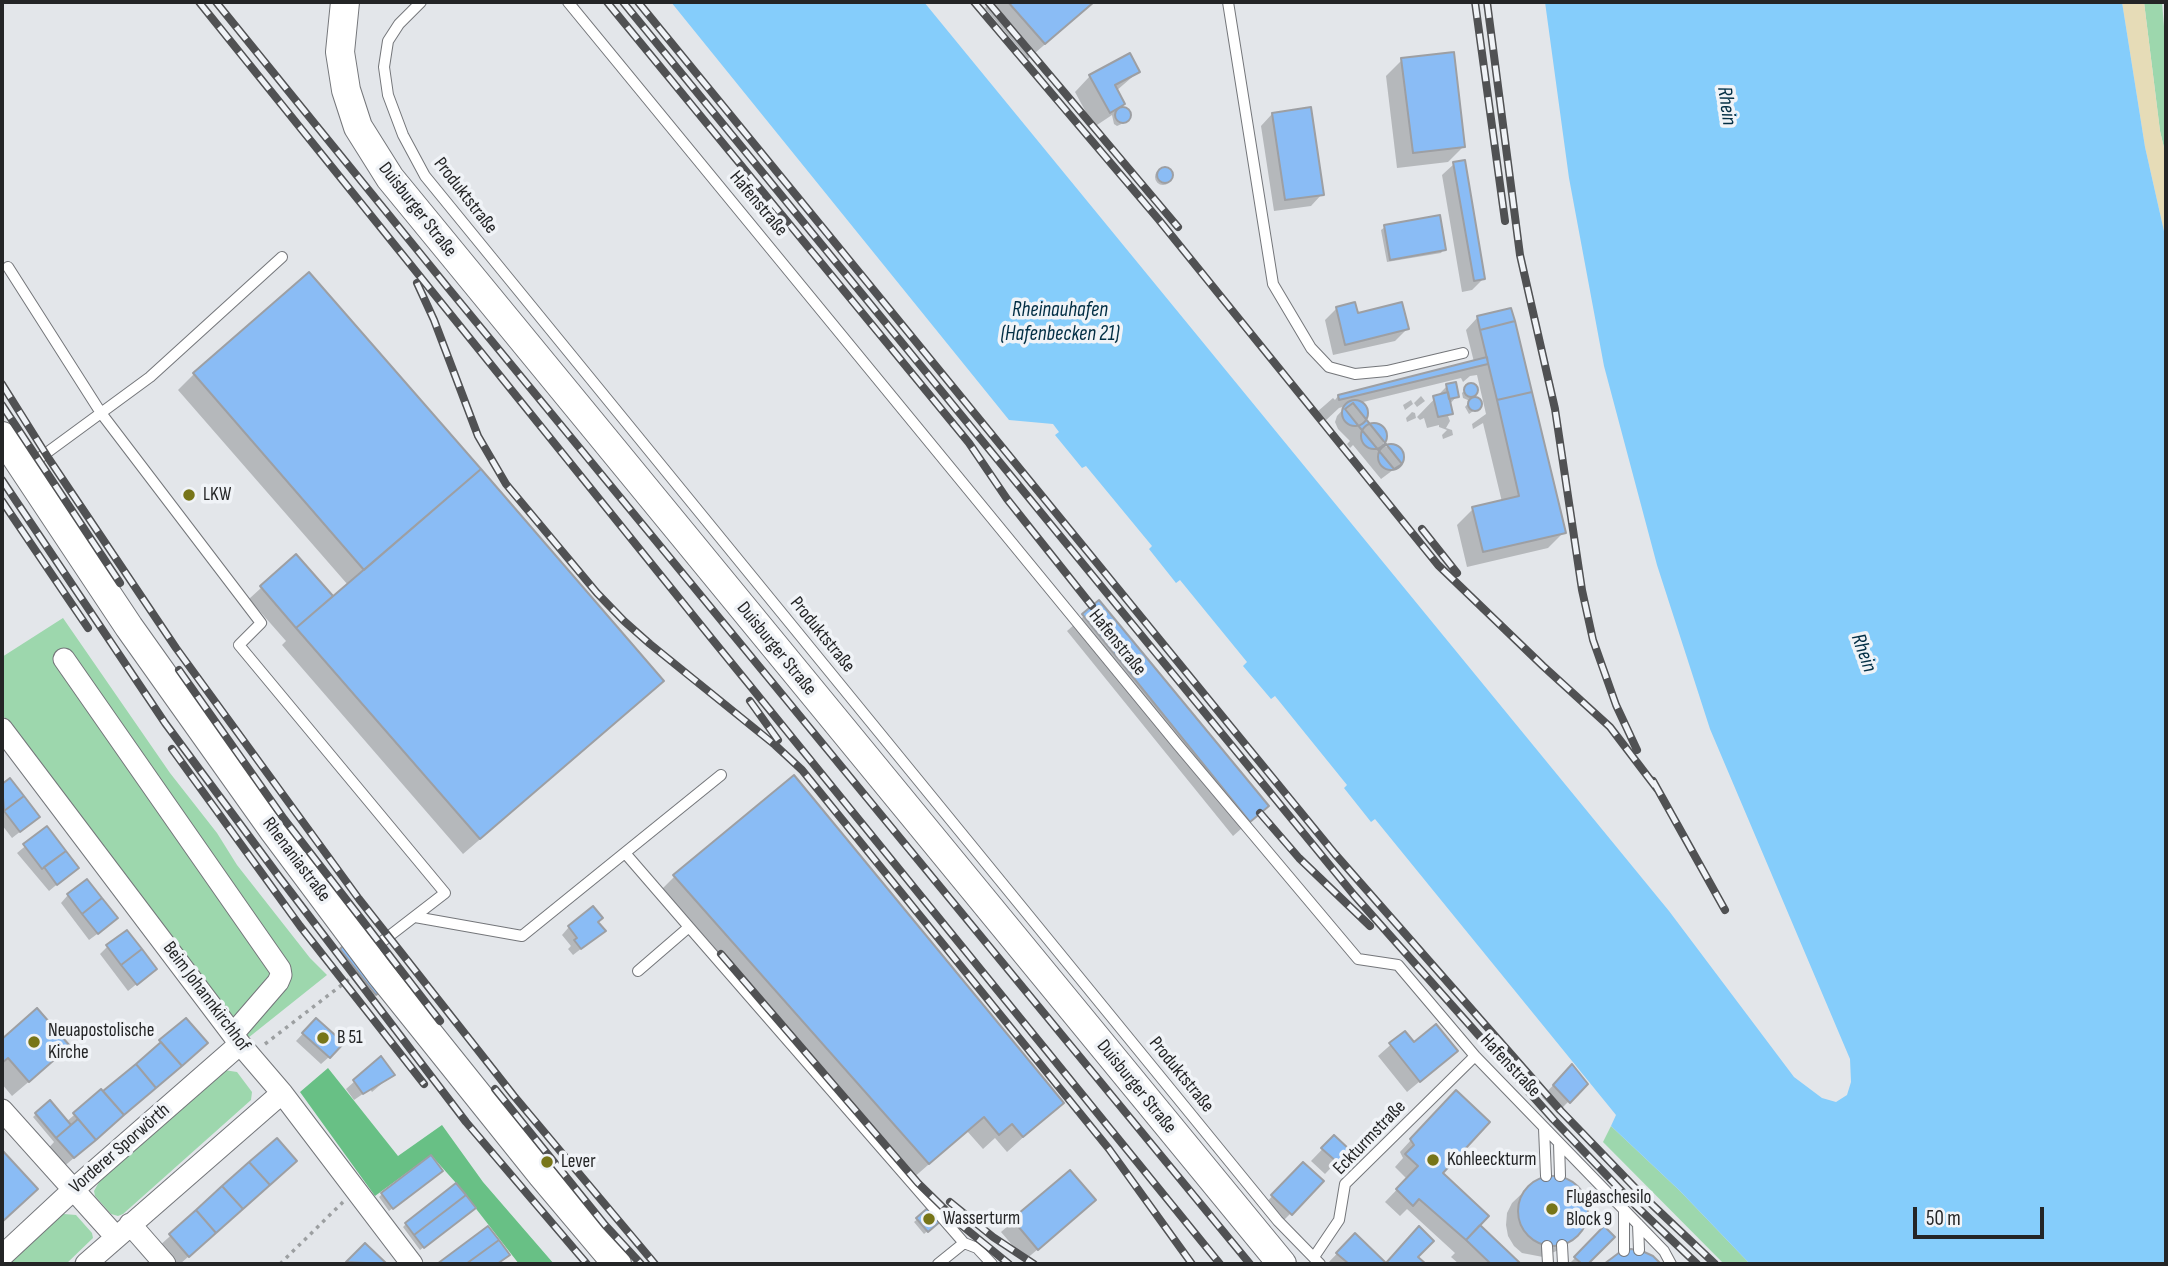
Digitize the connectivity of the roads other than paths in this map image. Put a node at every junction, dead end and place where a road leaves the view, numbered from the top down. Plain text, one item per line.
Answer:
1 (345, 2) edge
2 (421, 2) edge
3 (568, 2) edge
4 (1228, 2) edge
5 (282, 257) dead end
6 (8, 267) dead end
7 (1463, 353) dead end
8 (101, 413) junction
9 (2, 436) edge
10 (24, 470) junction
11 (64, 659) dead end
12 (2, 729) edge
13 (721, 775) dead end
14 (625, 853) junction
15 (415, 916) junction
16 (689, 927) junction
17 (363, 962) junction
18 (638, 971) dead end
19 (241, 1045) junction
20 (1475, 1056) junction
21 (282, 1093) junction
22 (2, 1110) edge
23 (1544, 1128) junction
24 (1559, 1143) junction
25 (1546, 1176) dead end
26 (1560, 1176) dead end
27 (73, 1190) junction
28 (1624, 1210) junction
29 (1638, 1224) junction
30 (123, 1231) junction
31 (964, 1243) junction
32 (1562, 1245) dead end
33 (1547, 1246) dead end
34 (1639, 1250) dead end
35 (1624, 1251) dead end
36 (2, 1256) edge
37 (99, 1260) edge
38 (1317, 1261) edge
39 (165, 1264) edge
40 (412, 1264) edge
41 (617, 1264) edge
42 (938, 1264) edge
43 (992, 1264) edge
44 (1282, 1264) edge
45 (1548, 1264) edge
46 (1563, 1264) edge
47 (1671, 1264) edge

1 - 44 street, Duisburger Straße
2 - 38 lane, Produktstraße
3 - 20 lane, Hafenstraße
4 - 7 lane
5 - 8 lane
6 - 8 lane
8 - 10 lane
8 - 15 lane
9 - 10 street, Rhenaniastraße
10 - 17 street, Rhenaniastraße
11 - 19 street, Vorderer Sporwörth
12 - 19 street, Beim Johannkirchhof
13 - 14 lane
14 - 15 lane
14 - 16 lane
15 - 17 lane
16 - 18 lane
16 - 31 lane
17 - 41 street, Rhenaniastraße
19 - 21 street, Beim Johannkirchhof
19 - 27 street, Vorderer Sporwörth
20 - 23 lane, Hafenstraße
20 - 38 lane, Eckturmstraße
21 - 30 street
21 - 40 street, Beim Johannkirchhof
22 - 27 street
23 - 24 lane, Hafenstraße
23 - 25 lane
24 - 26 lane
24 - 28 lane, Hafenstraße
27 - 30 street
27 - 36 street, Vorderer Sporwörth
28 - 29 lane, Hafenstraße
28 - 35 lane
29 - 34 lane
29 - 47 lane, Hafenstraße
30 - 37 street
30 - 39 street
31 - 42 lane
31 - 43 lane
32 - 46 lane
33 - 45 lane

